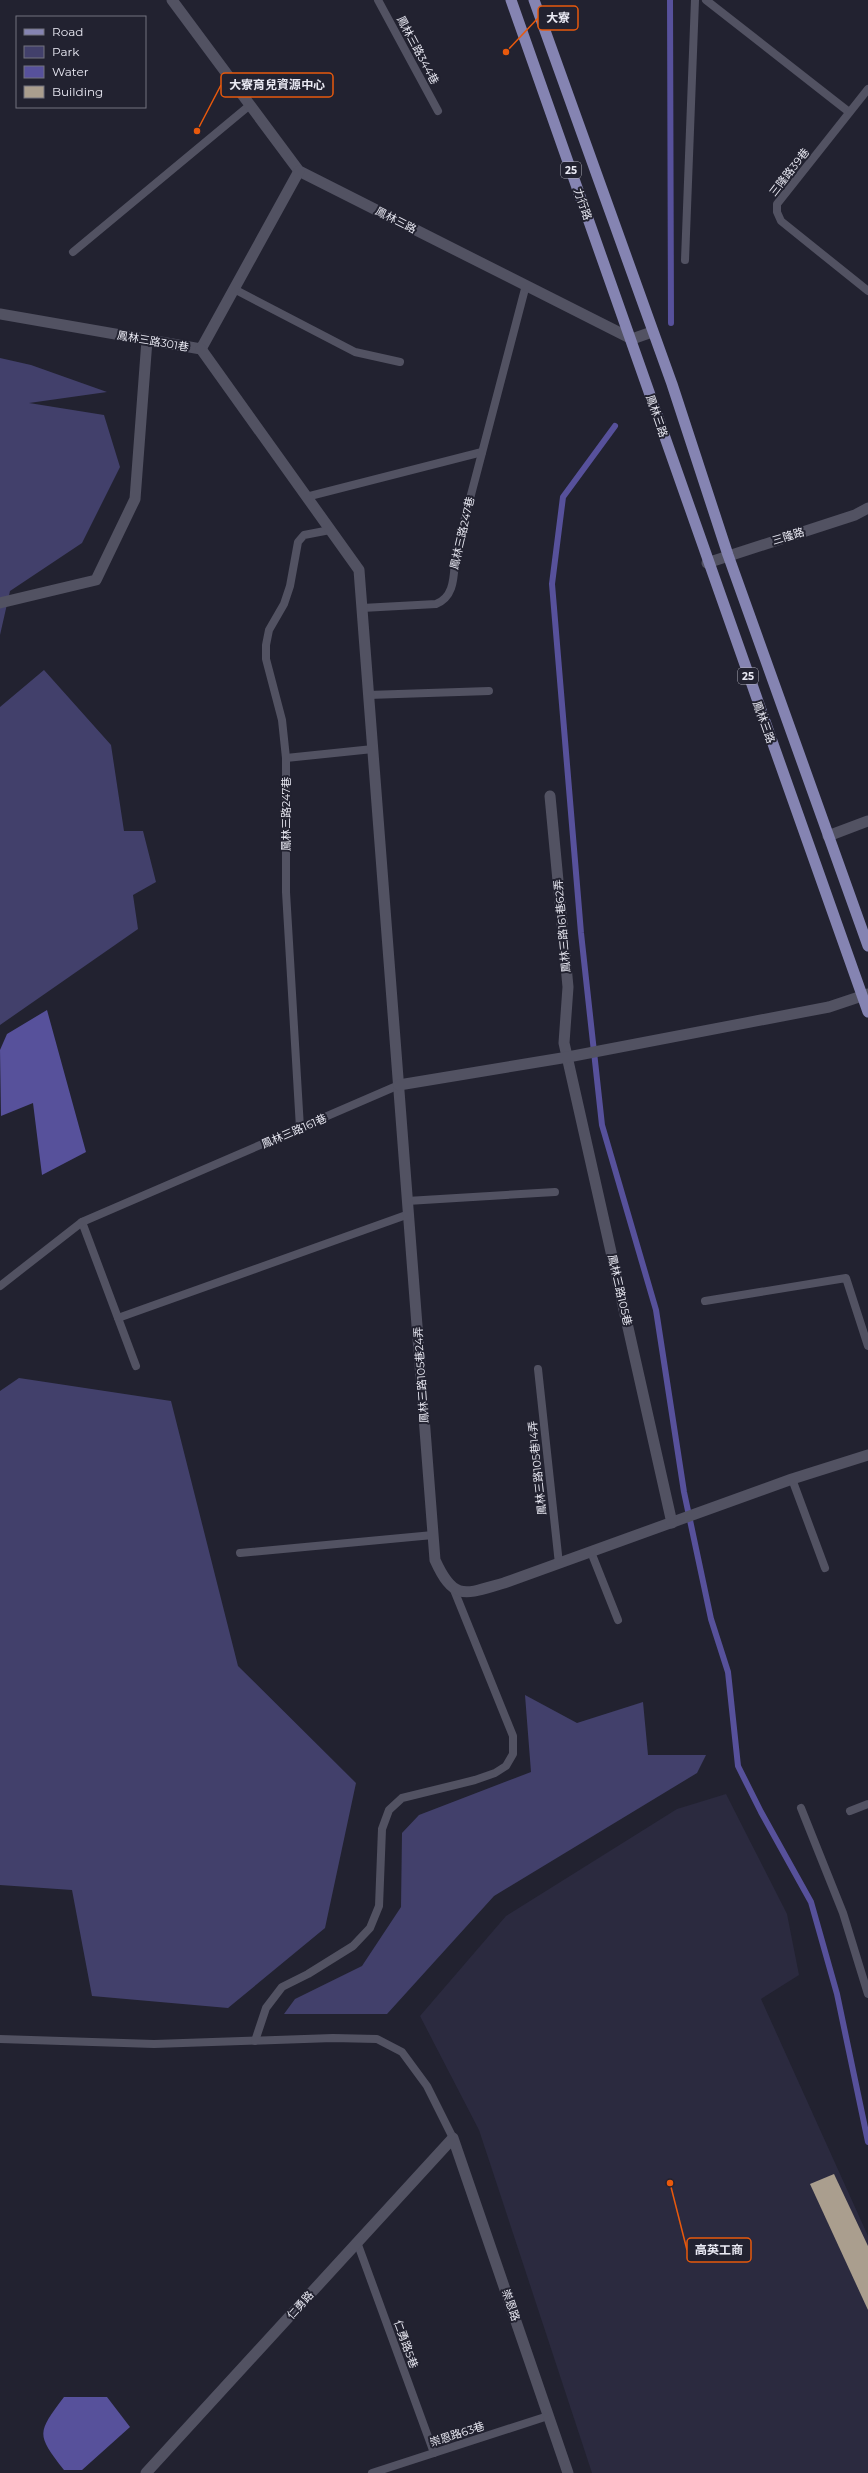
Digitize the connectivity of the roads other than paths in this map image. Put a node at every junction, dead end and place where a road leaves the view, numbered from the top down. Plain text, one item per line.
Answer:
1 (172, 0) edge
2 (378, 0) edge
3 (511, 0) edge
4 (534, 0) edge
5 (695, 0) edge
6 (706, 0) edge
7 (868, 89) edge
8 (250, 106) junction
9 (438, 111) dead end
10 (849, 112) junction
11 (299, 171) junction
12 (73, 252) dead end
13 (685, 260) dead end
14 (526, 285) junction
15 (234, 289) junction
16 (868, 291) edge
17 (1, 313) edge
18 (652, 332) junction
19 (632, 339) junction
20 (147, 340) junction
21 (201, 349) junction
22 (400, 362) dead end
23 (482, 452) junction
24 (306, 497) junction
25 (868, 508) edge
26 (330, 530) junction
27 (728, 554) junction
28 (707, 562) junction
29 (0, 603) edge
30 (362, 608) junction
31 (489, 691) dead end
32 (368, 695) junction
33 (373, 749) junction
34 (286, 758) junction
35 (550, 796) dead end
36 (868, 821) edge
37 (828, 836) junction
38 (868, 946) edge
39 (865, 995) edge
40 (868, 1012) edge
41 (572, 1056) junction
42 (399, 1085) junction
43 (300, 1128) junction
44 (555, 1192) dead end
45 (408, 1201) junction
46 (409, 1214) junction
47 (82, 1222) junction
48 (0, 1286) edge
49 (705, 1301) dead end
50 (118, 1318) junction
51 (864, 1325) edge
52 (868, 1346) edge
53 (136, 1366) dead end
54 (538, 1370) dead end
55 (868, 1455) edge
56 (792, 1479) junction
57 (676, 1521) junction
58 (433, 1535) junction
59 (591, 1552) junction
60 (240, 1553) dead end
61 (559, 1564) junction
62 (825, 1568) dead end
63 (454, 1590) junction
64 (618, 1620) dead end
65 (868, 1804) edge
66 (801, 1808) dead end
67 (850, 1811) dead end
68 (868, 1994) edge
69 (0, 2039) edge
70 (255, 2041) junction
71 (453, 2138) junction
72 (357, 2242) junction
73 (548, 2416) junction
74 (434, 2453) junction
75 (150, 2471) edge
76 (372, 2473) edge
77 (568, 2473) edge

1 - 8 street, 鳳林三路
2 - 9 lane, 鳳林三路344巷
3 - 19 main road, 力行路 / 25
4 - 18 main road, 力行路 / 25
5 - 13 lane
6 - 10 lane
7 - 10 lane, 三隆路39巷
8 - 11 street, 鳳林三路
8 - 12 lane
10 - 16 lane, 三隆路39巷
11 - 14 street, 鳳林三路
11 - 15 street, 鳳林三路301巷
14 - 19 street, 鳳林三路
14 - 23 lane, 鳳林三路247巷
15 - 21 street, 鳳林三路301巷
15 - 22 lane
17 - 20 street, 鳳林三路301巷
18 - 19 street
18 - 27 main road, 鳳林三路 / 25
19 - 28 main road, 鳳林三路 / 25
20 - 21 street, 鳳林三路301巷
20 - 29 street
21 - 24 street
23 - 24 lane
23 - 30 lane, 鳳林三路247巷
24 - 26 street
25 - 27 street, 三隆路
26 - 30 street
26 - 34 lane, 鳳林三路247巷
27 - 28 street, 三隆路
27 - 37 main road, 鳳林三路 / 25
28 - 39 main road, 鳳林三路 / 25
30 - 32 street
31 - 32 lane
32 - 33 street
33 - 34 lane
33 - 42 street
34 - 43 lane, 鳳林三路247巷
35 - 41 street, 鳳林三路161巷62弄
36 - 37 street
37 - 38 main road, 鳳林三路 / 25
39 - 40 main road, 鳳林三路 / 25
39 - 41 street
41 - 42 street
41 - 57 street, 鳳林三路105巷
42 - 43 lane, 鳳林三路161巷
42 - 45 street
43 - 47 lane, 鳳林三路161巷
44 - 45 lane
45 - 46 street
46 - 50 lane
46 - 58 street, 鳳林三路105巷24弄
47 - 48 lane, 鳳林三路161巷
47 - 50 lane
49 - 51 lane
50 - 53 lane
51 - 52 lane
54 - 61 lane, 鳳林三路105巷14弄
55 - 56 street
56 - 57 street
56 - 62 lane
57 - 59 street
58 - 60 lane
58 - 63 street, 鳳林三路105巷24弄
59 - 61 street
59 - 64 lane
61 - 63 street
63 - 70 lane
65 - 67 lane
66 - 68 lane
69 - 70 lane
70 - 71 lane
71 - 72 street, 仁勇路
71 - 73 street, 崇恩路
72 - 74 lane, 仁勇路5巷
72 - 75 street, 仁勇路
73 - 74 lane, 崇恩路63巷
73 - 77 street, 崇恩路
74 - 76 lane, 崇恩路63巷

